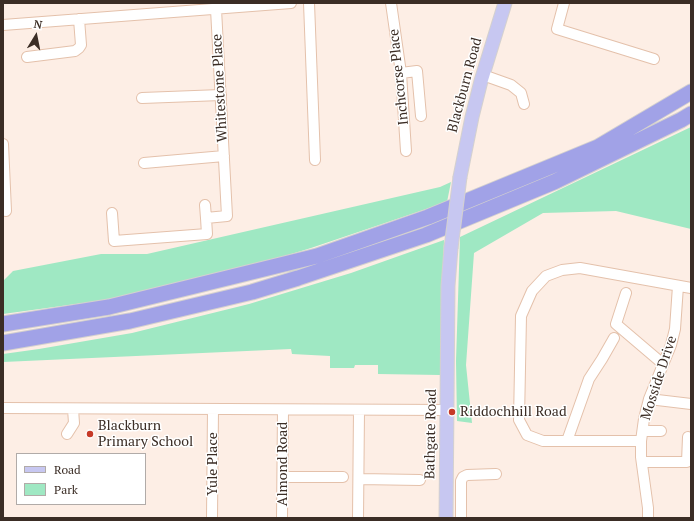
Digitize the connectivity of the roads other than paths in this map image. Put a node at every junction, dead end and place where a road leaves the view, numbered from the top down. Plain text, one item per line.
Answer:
1 (291, 3) edge
2 (309, 3) edge
3 (391, 3) edge
4 (505, 3) edge
5 (564, 3) edge
6 (184, 7) edge
7 (216, 9) junction
8 (79, 20) junction
9 (3, 25) edge
10 (27, 57) dead end
11 (654, 59) dead end
12 (401, 73) junction
13 (483, 75) junction
14 (691, 92) edge
15 (221, 95) junction
16 (142, 98) dead end
17 (524, 104) dead end
18 (691, 114) edge
19 (421, 116) dead end
20 (3, 144) edge
21 (406, 151) dead end
22 (224, 156) junction
23 (315, 160) dead end
24 (144, 162) dead end
25 (205, 205) dead end
26 (6, 211) dead end
27 (112, 213) dead end
28 (206, 218) junction
29 (451, 248) joint
30 (678, 286) junction
31 (691, 288) edge
32 (626, 293) dead end
33 (3, 324) edge
34 (614, 338) dead end
35 (3, 342) edge
36 (663, 364) junction
37 (649, 399) junction
38 (691, 404) edge
39 (3, 408) edge
40 (73, 408) junction
41 (213, 410) junction
42 (283, 410) junction
43 (447, 410) junction
44 (359, 411) junction
45 (662, 431) dead end
46 (67, 434) dead end
47 (642, 436) junction
48 (688, 437) dead end
49 (567, 441) junction
50 (642, 462) junction
51 (496, 474) dead end
52 (283, 477) junction
53 (343, 477) dead end
54 (359, 479) junction
55 (420, 480) dead end
56 (212, 518) edge
57 (282, 518) edge
58 (358, 518) edge
59 (446, 518) edge
60 (461, 518) edge
61 (648, 518) edge

1 - 7 street
2 - 23 street
3 - 12 street, Inchcorse Place
4 - 13 main road, Blackburn Road
5 - 11 street
6 - 7 street
6 - 8 street
7 - 15 street, Whitestone Place
8 - 9 street
8 - 10 street
12 - 19 street
12 - 21 street, Inchcorse Place
13 - 17 street
13 - 29 main road, Blackburn Road, bridge
14 - 33 highway
15 - 16 street
15 - 22 street, Whitestone Place
18 - 35 highway
20 - 26 street
22 - 24 street
22 - 28 street, Whitestone Place
25 - 28 street
27 - 28 street
29 - 43 main road, Bathgate Road
30 - 31 street
30 - 36 street, Mosside Drive
30 - 49 street
32 - 36 street
34 - 49 street
36 - 37 street, Mosside Drive
37 - 38 street
37 - 47 street, Mosside Drive
39 - 40 street
40 - 41 street
40 - 46 street
41 - 42 street
41 - 56 street, Yule Place
42 - 44 street
42 - 52 street, Almond Road
43 - 44 street
43 - 59 main road, Bathgate Road
44 - 54 street
45 - 47 street
47 - 49 street
47 - 50 street, Mosside Drive
48 - 50 street
50 - 61 street, Mosside Drive
51 - 60 street
52 - 53 street
52 - 57 street, Almond Road
54 - 55 street
54 - 58 street

